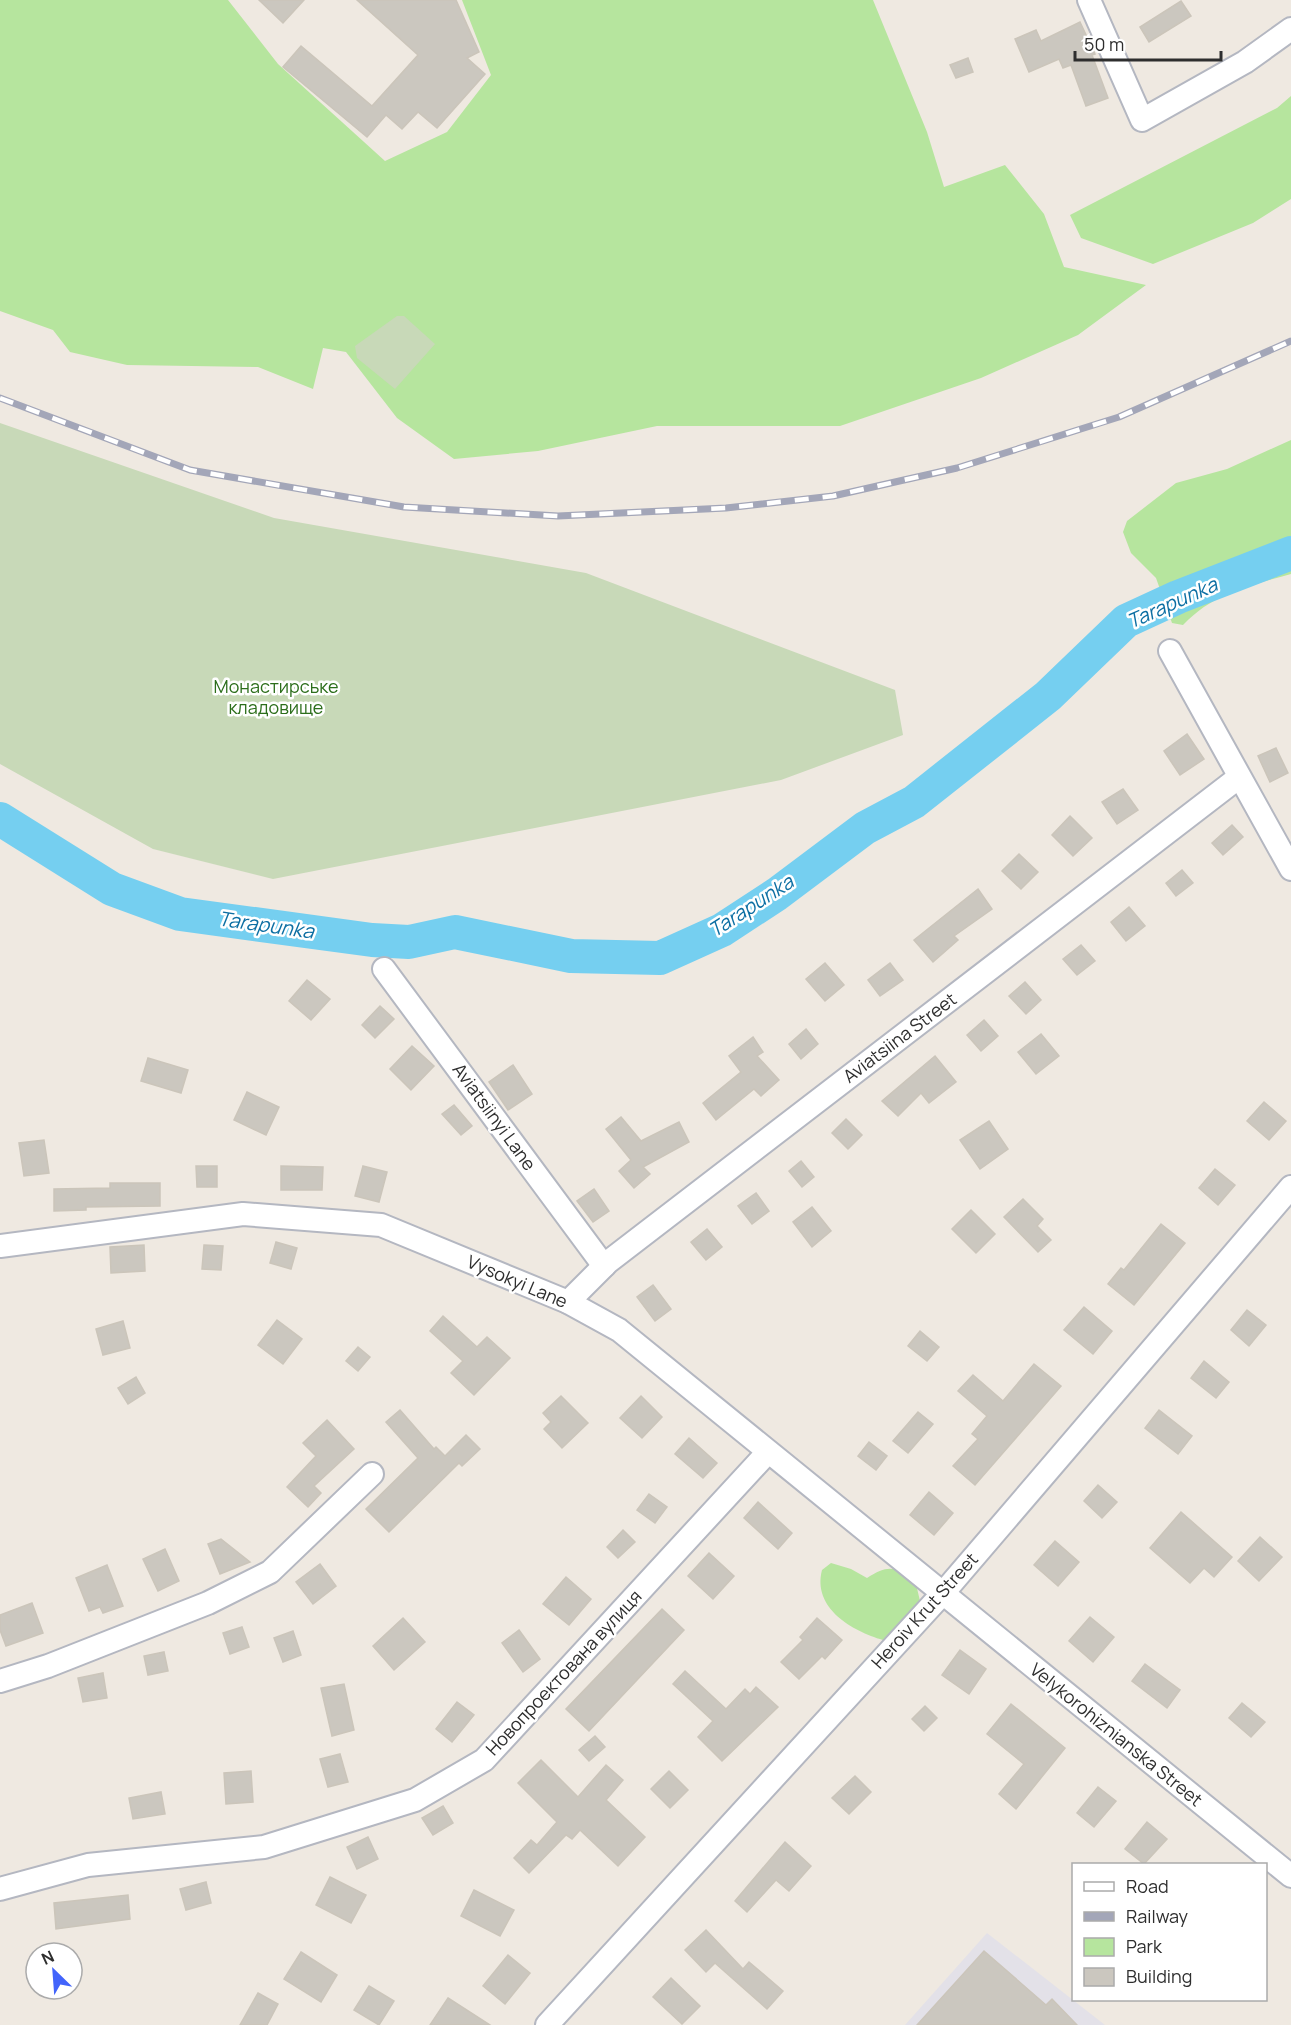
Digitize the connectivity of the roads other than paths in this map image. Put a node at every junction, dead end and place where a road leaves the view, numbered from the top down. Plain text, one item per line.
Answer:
1 (1089, 0) edge
2 (1291, 29) edge
3 (1170, 651) dead end
4 (1238, 778) junction
5 (1291, 869) edge
6 (384, 969) dead end
7 (1291, 1188) edge
8 (0, 1246) edge
9 (604, 1266) junction
10 (567, 1302) junction
11 (768, 1452) junction
12 (372, 1474) dead end
13 (944, 1592) junction
14 (0, 1681) edge
15 (1291, 1876) edge
16 (0, 1889) edge
17 (547, 2025) edge

1 - 2 street
3 - 4 street
4 - 5 street
4 - 9 street, Aviatsiina Street
6 - 9 street, Aviatsiinyi Lane
7 - 13 street, Heroiv Krut Street
8 - 10 street, Vysokyi Lane
9 - 10 street, Aviatsiina Street
10 - 11 street, Vysokyi Lane
11 - 13 street, Vysokyi Lane
11 - 16 street, Новопроектована вулиця
12 - 14 street
13 - 15 street, Velykorohiznianska Street
13 - 17 street, Heroiv Krut Street

